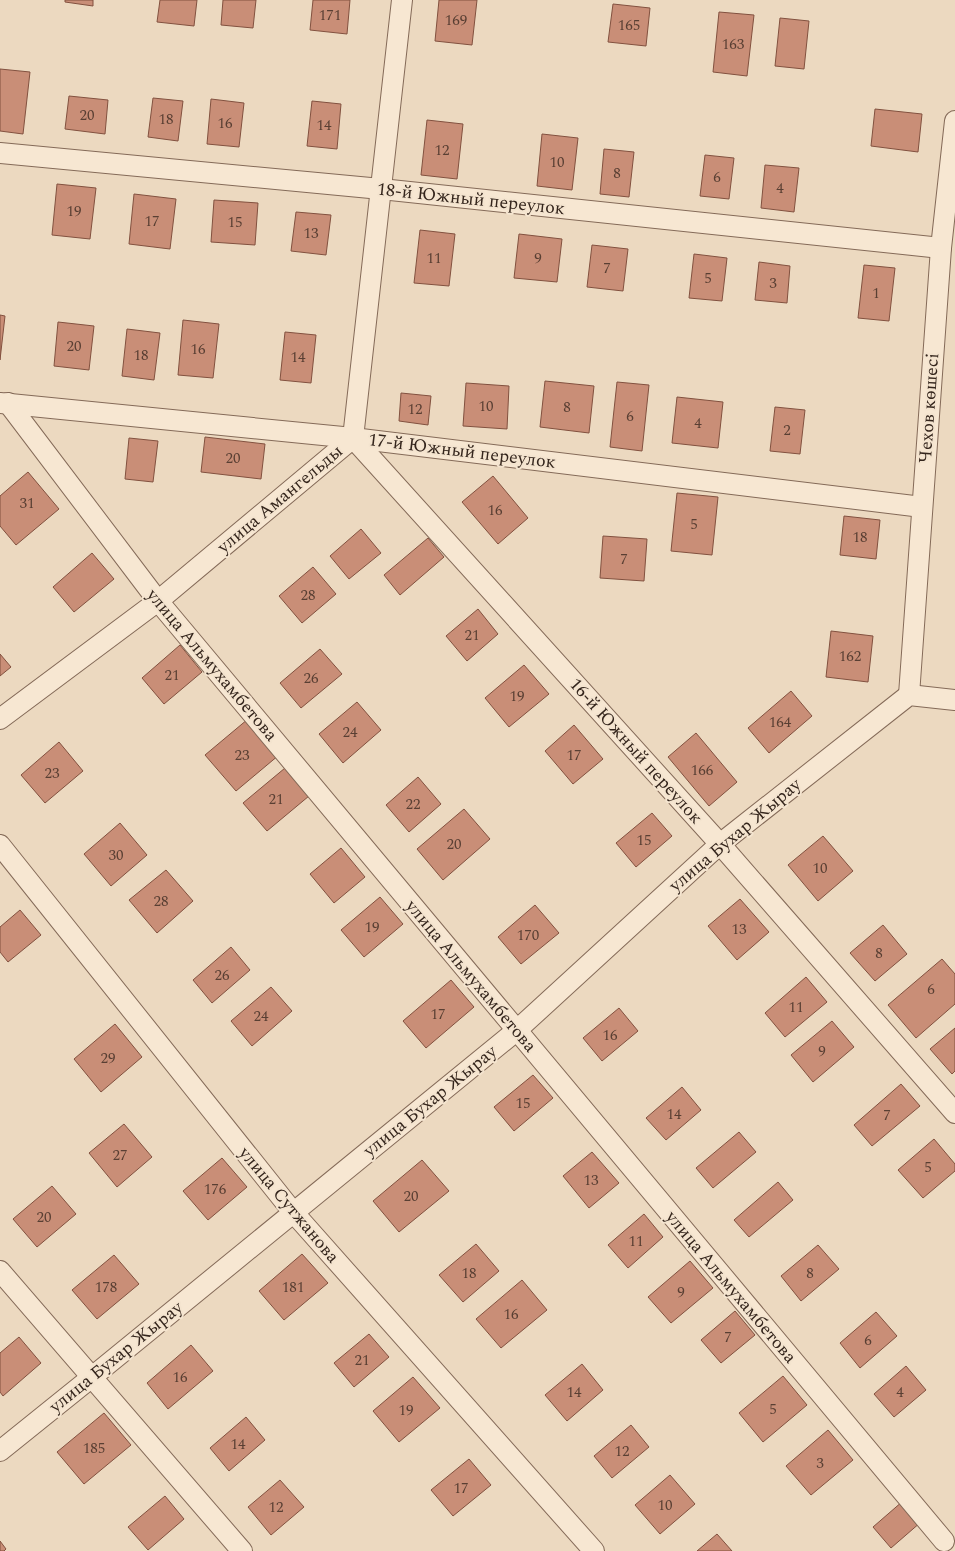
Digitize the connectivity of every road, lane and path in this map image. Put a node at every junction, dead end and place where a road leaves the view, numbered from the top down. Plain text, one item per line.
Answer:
1 (402, 0) edge
2 (955, 121) edge
3 (0, 153) edge
4 (381, 189) junction
5 (941, 248) junction
6 (4, 403) edge
7 (353, 438) junction
8 (922, 507) junction
9 (158, 601) junction
10 (908, 695) junction
11 (955, 700) edge
12 (0, 718) edge
13 (720, 844) junction
14 (0, 846) edge
15 (516, 1031) junction
16 (955, 1113) edge
17 (293, 1212) junction
18 (0, 1272) edge
19 (92, 1377) junction
20 (0, 1451) edge
21 (944, 1542) edge
22 (242, 1551) edge
23 (594, 1551) edge

1 - 4 street, улица Амангельды
2 - 5 street, Чехов көшесі
3 - 4 street, 18-й Южный переулок
4 - 5 street, 18-й Южный переулок
4 - 7 street, улица Амангельды
5 - 8 street, Чехов көшесі
6 - 7 street, 17-й Южный переулок
6 - 9 street, улица Альмухамбетова
7 - 8 street, 17-й Южный переулок
7 - 9 street, улица Амангельды
7 - 13 street, 16-й Южный переулок
8 - 10 street, Чехов көшесі
9 - 12 street, улица Амангельды
9 - 15 street, улица Альмухамбетова
10 - 11 street
10 - 13 street, улица Бухар Жырау
13 - 15 street, улица Бухар Жырау
13 - 16 street, 16-й Южный переулок
14 - 17 street, улица Сутжанова
15 - 17 street, улица Бухар Жырау
15 - 21 street, улица Альмухамбетова
17 - 19 street, улица Бухар Жырау
17 - 23 street, улица Сутжанова
18 - 19 street
19 - 20 street, улица Бухар Жырау
19 - 22 street

